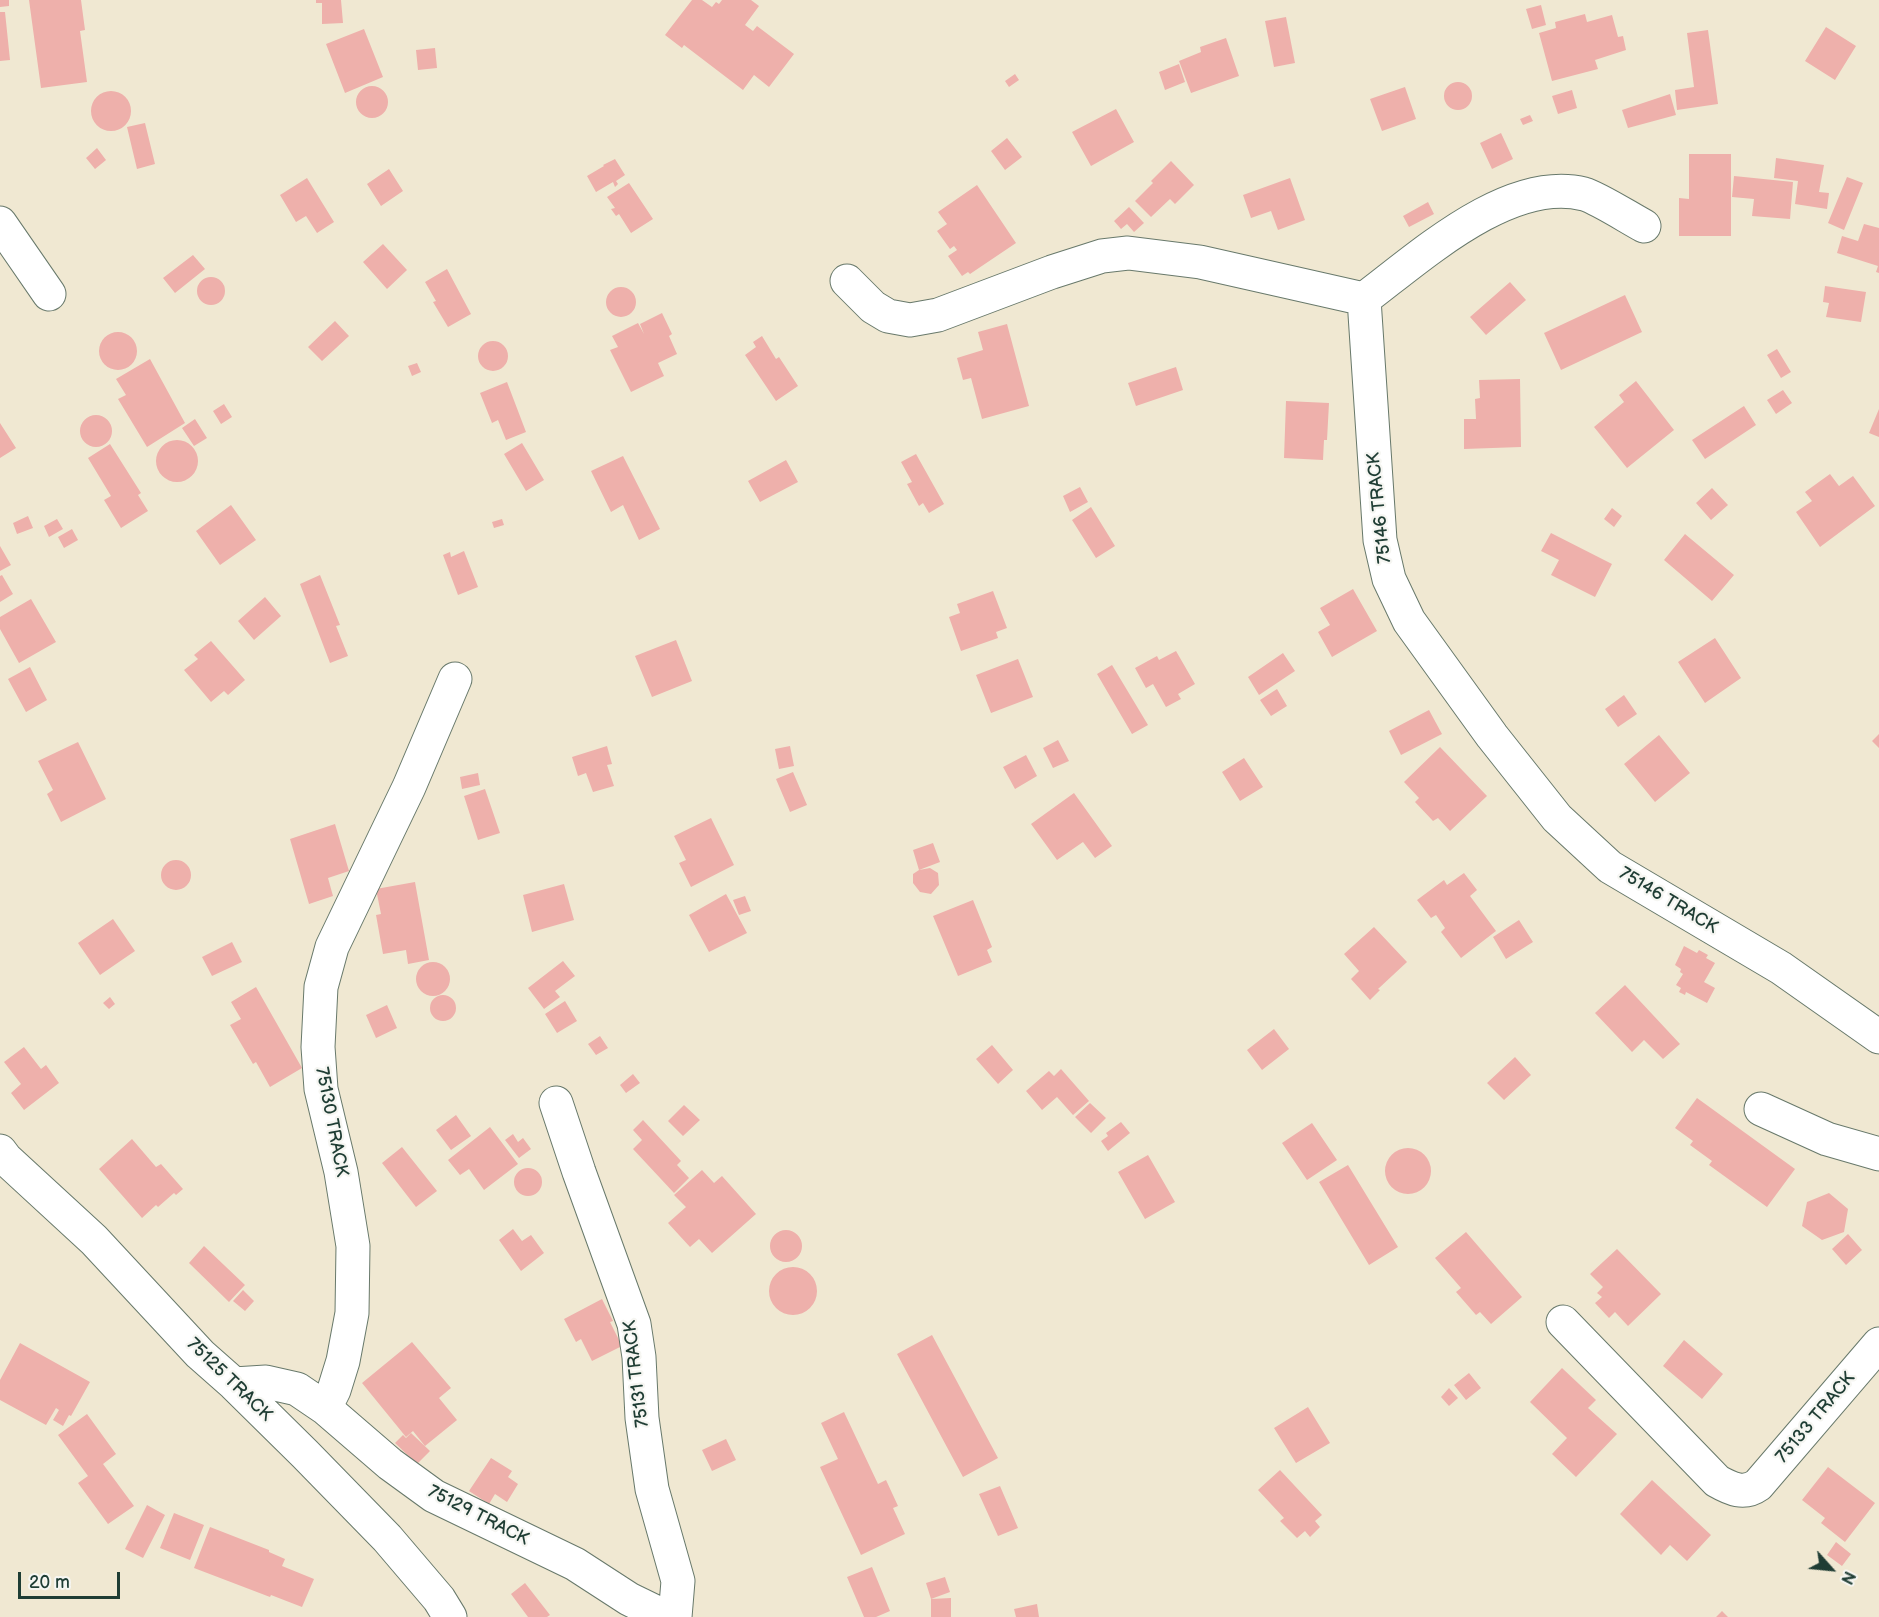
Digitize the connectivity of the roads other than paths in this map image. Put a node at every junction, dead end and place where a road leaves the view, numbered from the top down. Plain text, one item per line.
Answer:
1 (0, 223) edge
2 (1644, 226) dead end
3 (847, 281) dead end
4 (49, 294) dead end
5 (1364, 299) junction
6 (455, 679) dead end
7 (1879, 1037) edge
8 (556, 1103) dead end
9 (1761, 1109) dead end
10 (0, 1151) edge
11 (1879, 1154) edge
12 (1563, 1322) dead end
13 (1879, 1344) edge
14 (234, 1384) junction
15 (325, 1408) junction
16 (450, 1617) edge
17 (666, 1617) edge
18 (675, 1617) edge

1 - 4 street
2 - 5 street
3 - 5 street
5 - 7 street, 75146 TRACK
6 - 15 street, 75130 TRACK
8 - 18 street, 75131 TRACK
9 - 11 street
10 - 14 street, 75125 TRACK
12 - 13 street, 75133 TRACK
14 - 15 street, 75129 TRACK
14 - 16 street, 75125 TRACK
15 - 17 street, 75129 TRACK

